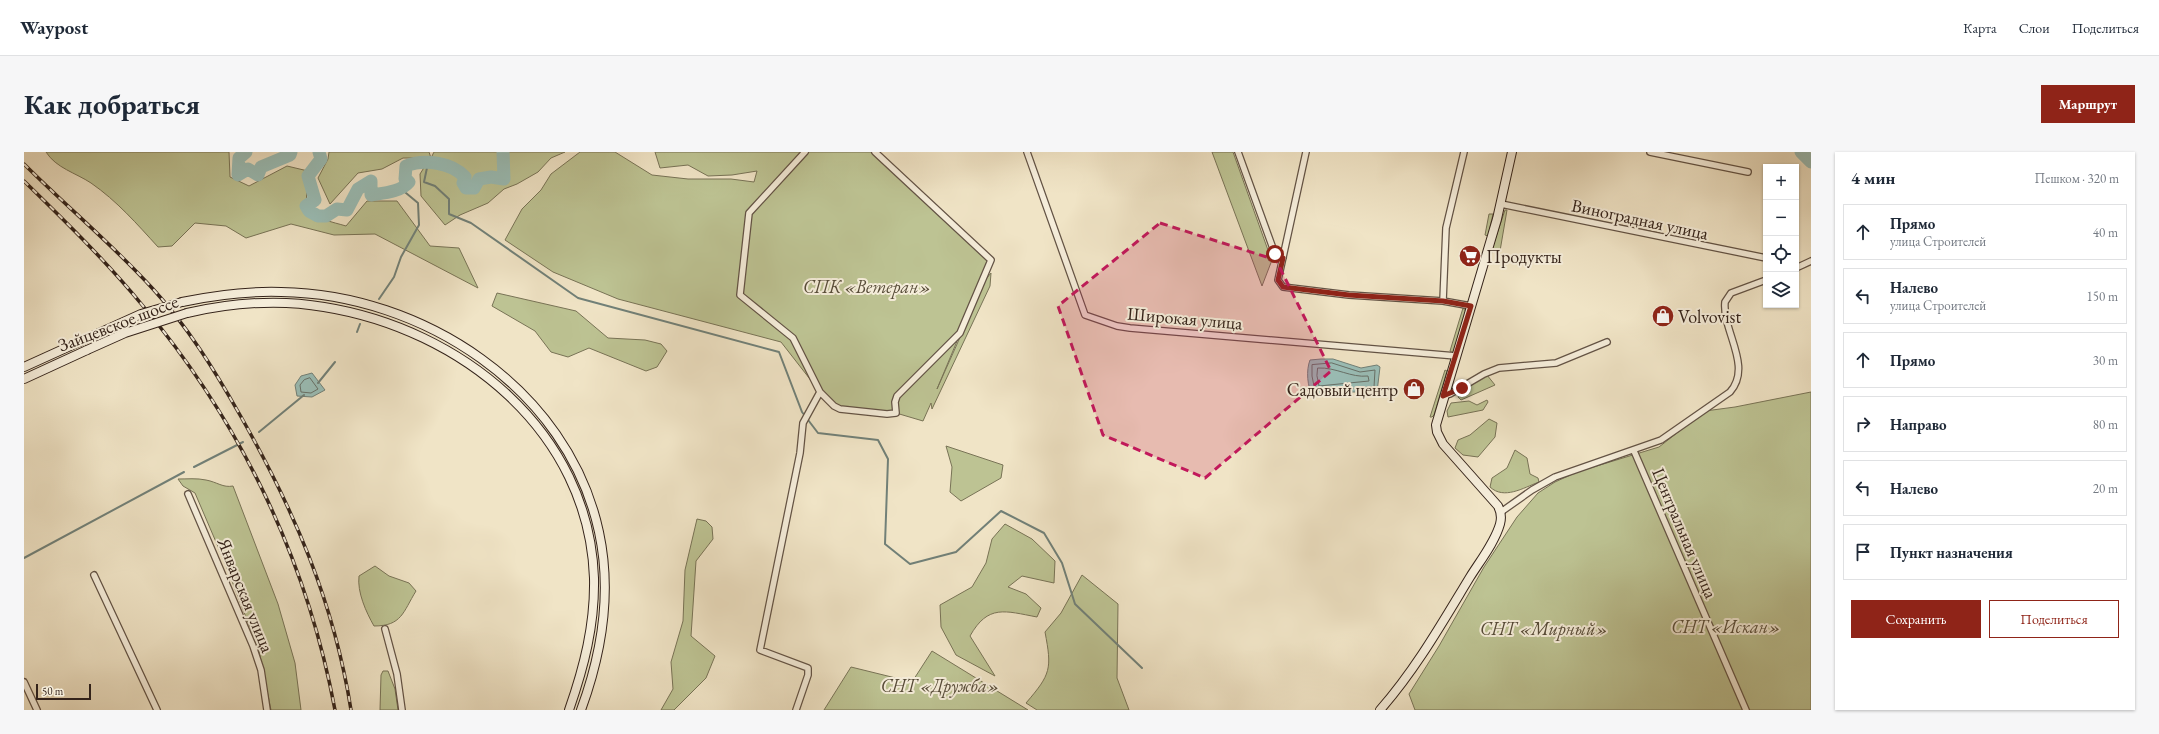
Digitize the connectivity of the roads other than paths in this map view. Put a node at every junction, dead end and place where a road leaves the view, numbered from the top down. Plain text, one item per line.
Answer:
1 (805, 152) edge
2 (875, 152) edge
3 (1027, 152) edge
4 (1238, 152) edge
5 (1306, 152) edge
6 (1464, 152) edge
7 (1512, 152) edge
8 (1650, 152) edge
9 (1748, 172) dead end
10 (1504, 205) junction
11 (1763, 257) edge
12 (1283, 258) junction
13 (1811, 261) edge
14 (1799, 267) edge
15 (1763, 281) edge
16 (1443, 301) junction
17 (1471, 306) junction
18 (1607, 342) dead end
19 (1456, 356) junction
20 (24, 367) edge
21 (24, 379) edge
22 (820, 392) dead end
23 (1443, 396) junction
24 (1635, 453) junction
25 (188, 494) dead end
26 (1501, 512) junction
27 (94, 575) dead end
28 (385, 629) dead end
29 (24, 682) edge
30 (37, 710) edge
31 (157, 710) edge
32 (267, 710) edge
33 (402, 710) edge
34 (569, 710) edge
35 (581, 710) edge
36 (796, 710) edge
37 (1380, 710) edge
38 (1746, 710) edge

1 - 2 street
3 - 19 street, Широкая улица
4 - 12 street
5 - 12 street
6 - 16 street
7 - 10 main road
8 - 9 street
10 - 11 street, Виноградная улица
10 - 17 main road
12 - 16 street
13 - 14 street
15 - 24 street
16 - 17 street
17 - 19 main road
18 - 23 street
19 - 23 main road
20 - 35 main road, Зайцевское шоссе, bridge
21 - 34 main road, Зайцевское шоссе, bridge
22 - 36 street
23 - 26 main road
24 - 26 street
24 - 38 street, Центральная улица
25 - 32 street, Январская улица
26 - 37 main road
27 - 31 street
28 - 33 street
29 - 30 street

